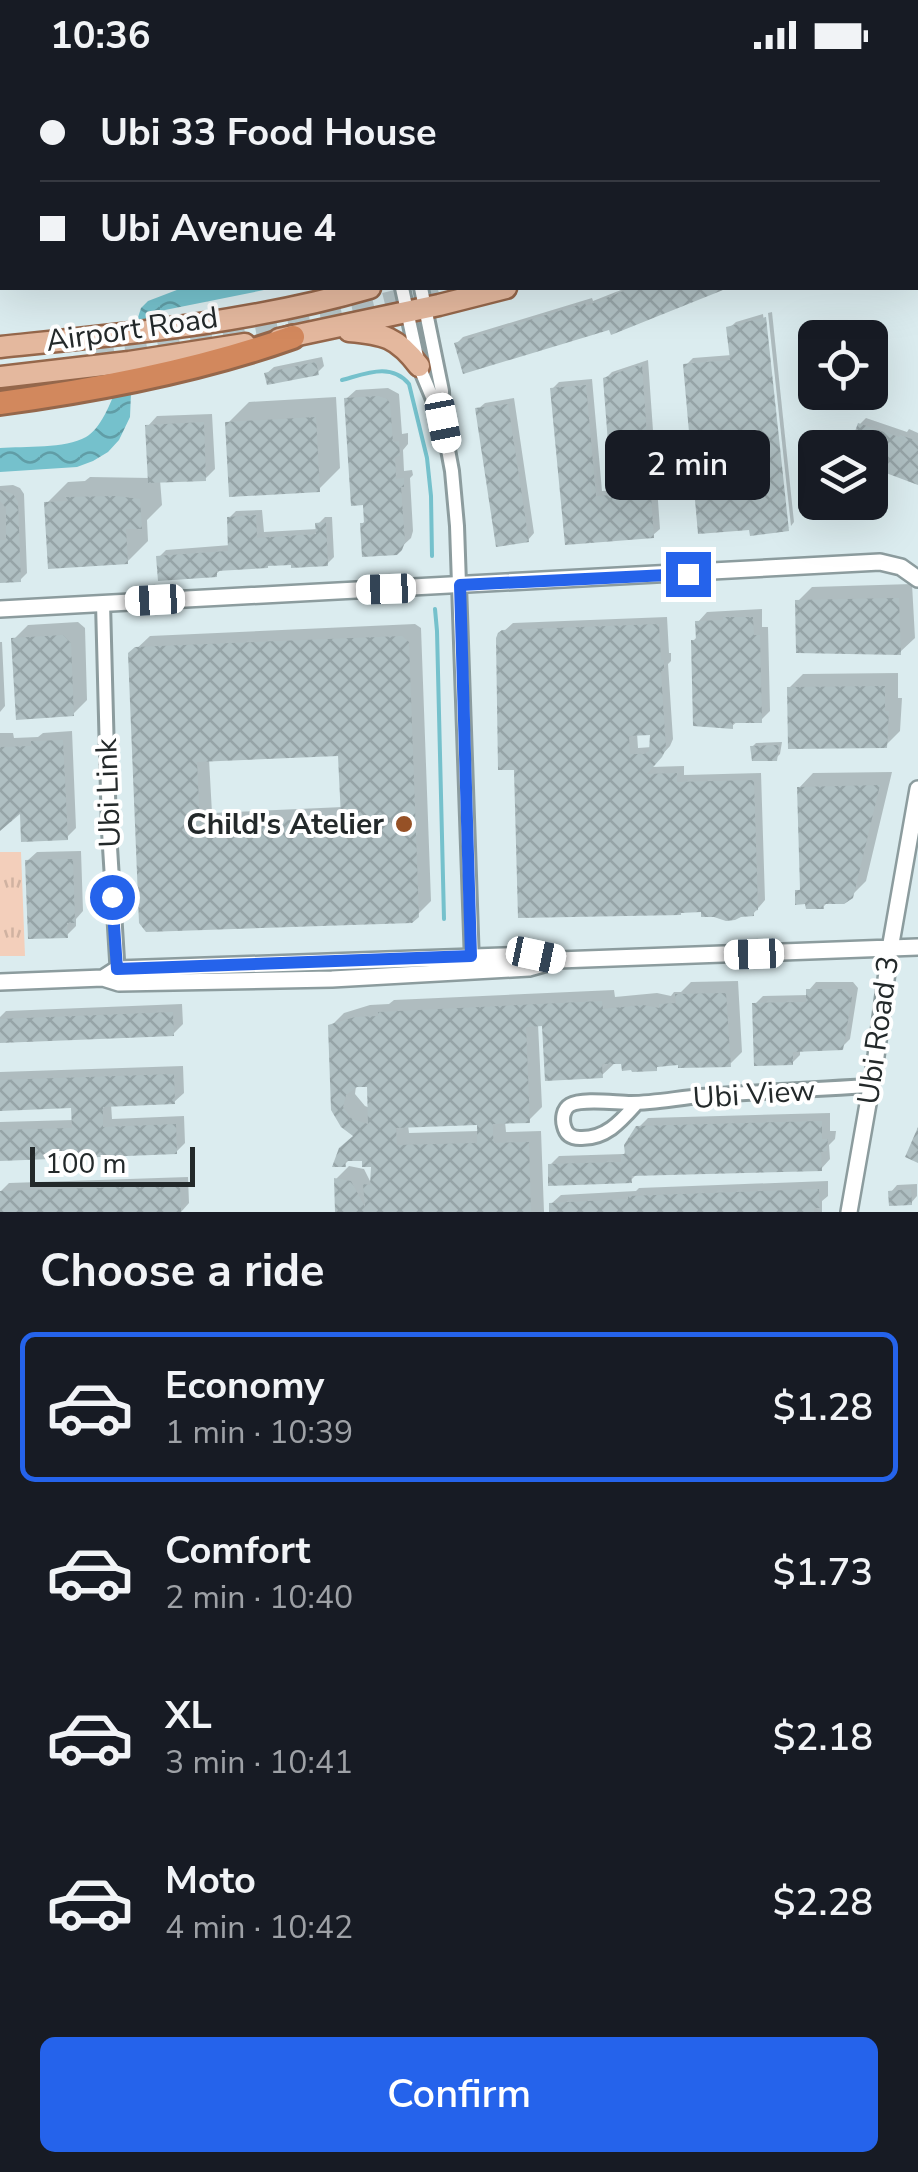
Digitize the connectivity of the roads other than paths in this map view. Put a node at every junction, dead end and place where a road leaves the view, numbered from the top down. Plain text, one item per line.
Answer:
1 (493, 290) edge
2 (350, 291) edge
3 (418, 302) edge
4 (326, 330) junction
5 (293, 336) junction
6 (0, 347) edge
7 (419, 366) junction
8 (0, 376) edge
9 (0, 403) edge
10 (443, 423) junction
11 (913, 575) edge
12 (460, 585) junction
13 (103, 603) junction
14 (0, 609) edge
15 (918, 789) edge
16 (918, 947) edge
17 (890, 949) junction
18 (472, 963) junction
19 (113, 977) junction
20 (0, 982) edge
21 (871, 1086) junction
22 (637, 1103) junction
23 (849, 1212) edge

1 - 3 main road, Airport Road
2 - 6 main road, Airport Road
3 - 4 main road, Airport Road
3 - 7 street
3 - 10 street
4 - 5 main road, Airport Road
4 - 7 main road
5 - 8 main road, Airport Road
5 - 9 highway
7 - 10 street
10 - 12 street
11 - 12 street
12 - 13 street
12 - 18 street
13 - 14 street
13 - 19 street, Ubi Link
15 - 17 street, Ubi Road 3
16 - 17 street
17 - 18 street
17 - 21 street, Ubi Road 3
18 - 19 street
19 - 20 street
21 - 22 street, Ubi View
21 - 23 street, Ubi Road 3
22 - 22 street, Ubi View

